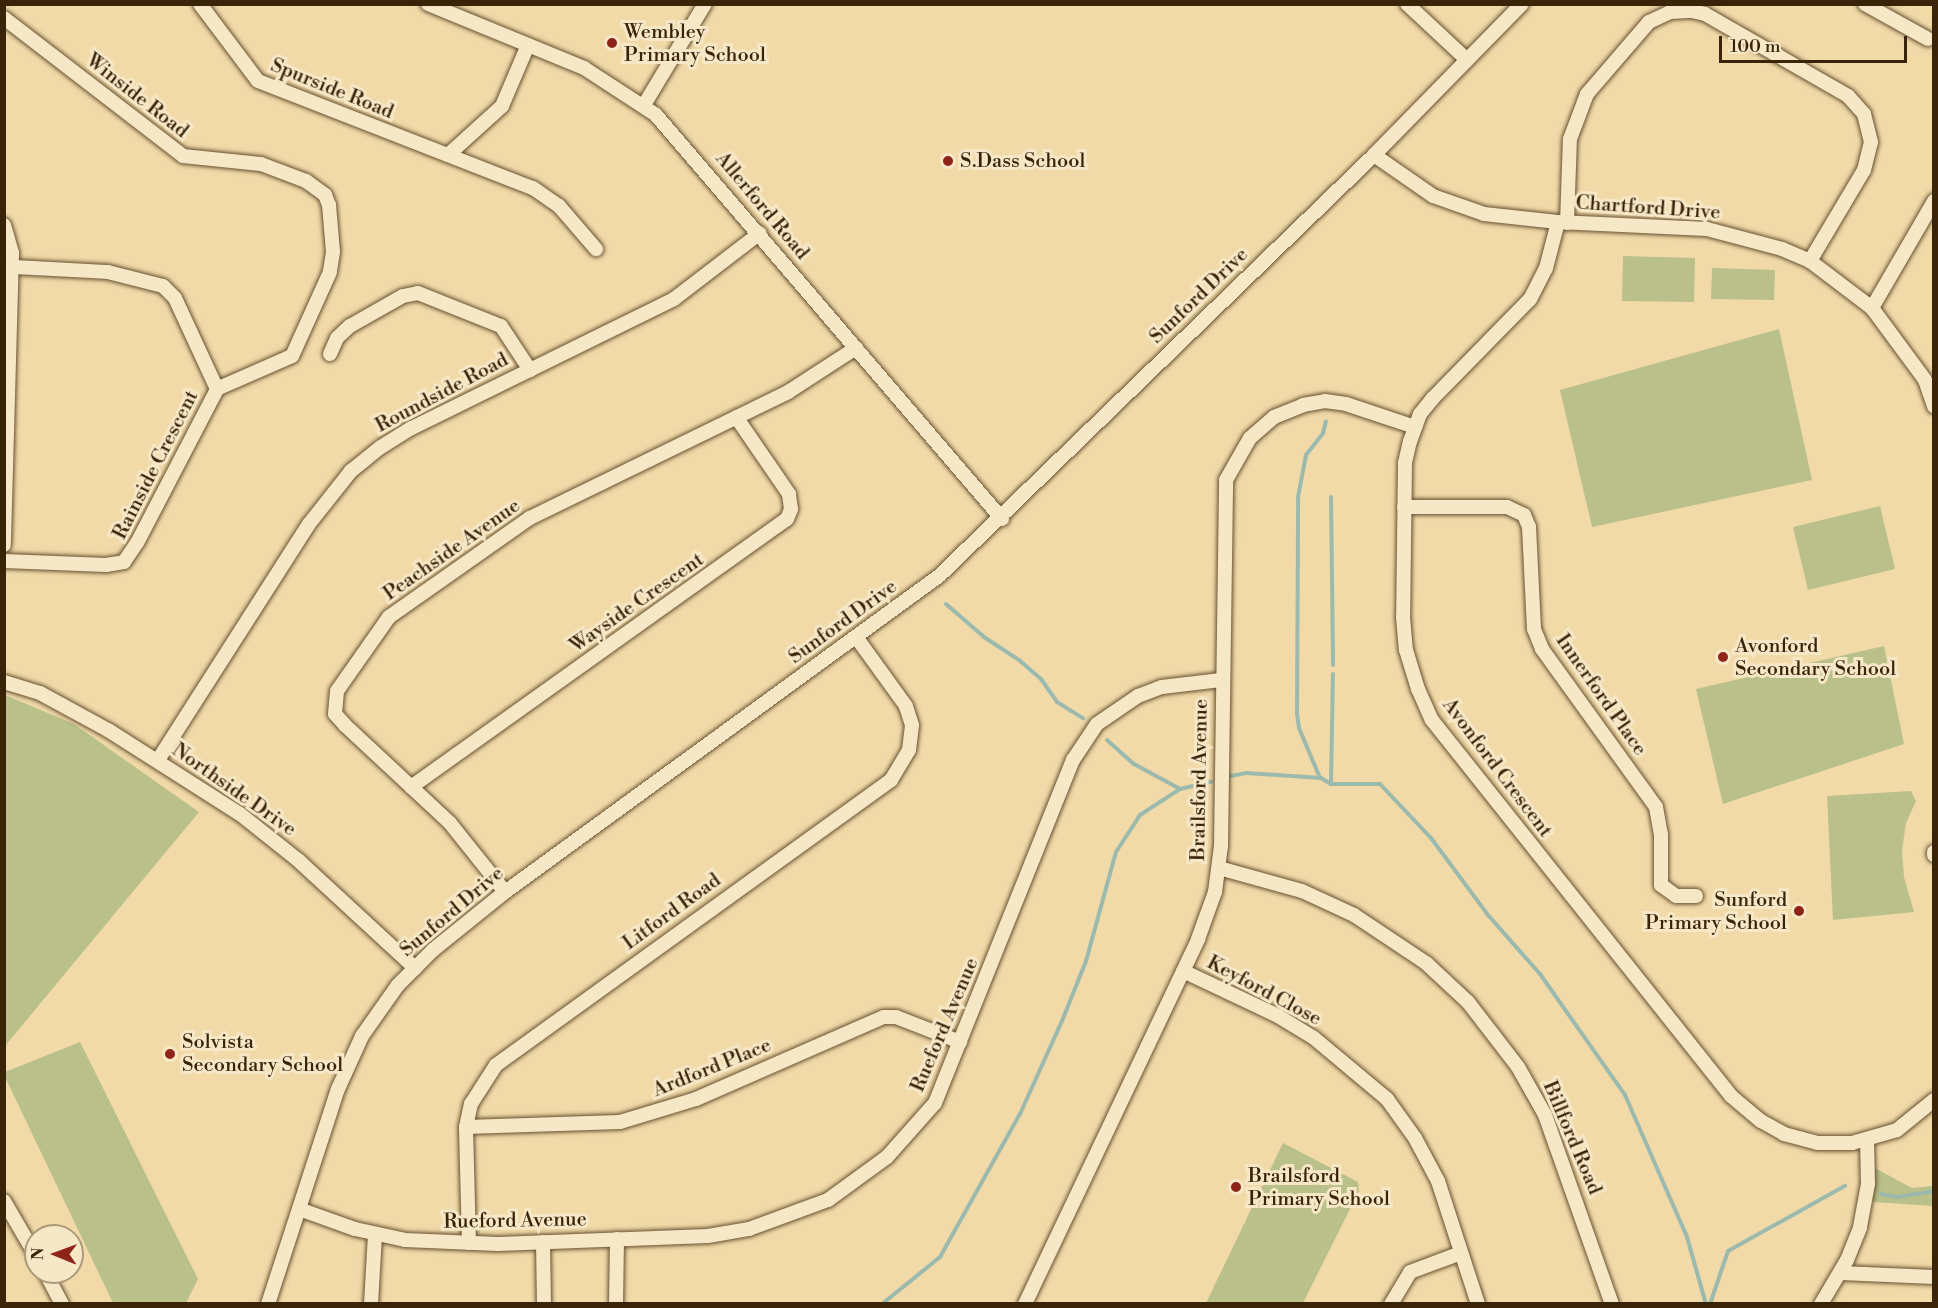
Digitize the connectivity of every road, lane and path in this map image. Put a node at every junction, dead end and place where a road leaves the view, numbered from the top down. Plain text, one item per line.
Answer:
1 (200, 4) edge
2 (428, 4) edge
3 (705, 4) edge
4 (1407, 4) edge
5 (1522, 4) edge
6 (1865, 4) edge
7 (4, 18) edge
8 (1928, 39) dead end
9 (528, 45) junction
10 (1467, 60) junction
11 (644, 105) junction
12 (448, 155) junction
13 (1374, 155) junction
14 (1934, 201) edge
15 (1563, 223) junction
16 (4, 225) edge
17 (760, 233) junction
18 (597, 249) dead end
19 (1810, 261) junction
20 (12, 267) junction
21 (1872, 308) junction
22 (856, 348) junction
23 (330, 354) dead end
24 (530, 370) junction
25 (217, 389) junction
26 (1934, 406) edge
27 (736, 417) junction
28 (1415, 427) junction
29 (6, 496) edge
30 (1404, 507) junction
31 (1002, 519) junction
32 (4, 545) edge
33 (4, 561) edge
34 (856, 638) junction
35 (1221, 680) junction
36 (4, 682) edge
37 (158, 760) junction
38 (411, 787) junction
39 (1219, 868) junction
40 (504, 892) junction
41 (1696, 896) dead end
42 (415, 968) junction
43 (1183, 971) junction
44 (960, 1042) junction
45 (1934, 1100) edge
46 (466, 1126) junction
47 (1867, 1141) junction
48 (4, 1201) edge
49 (299, 1209) junction
50 (24, 1235) edge
51 (375, 1235) junction
52 (617, 1239) junction
53 (543, 1242) junction
54 (470, 1243) junction
55 (1461, 1253) junction
56 (1841, 1273) junction
57 (1934, 1277) edge
58 (51, 1284) edge
59 (62, 1304) edge
60 (268, 1304) edge
61 (371, 1304) edge
62 (544, 1304) edge
63 (616, 1304) edge
64 (1024, 1304) edge
65 (1391, 1304) edge
66 (1478, 1304) edge
67 (1612, 1304) edge
68 (1821, 1304) edge

1 - 12 street, Spurside Road
2 - 9 street, Allerford Road
3 - 11 street
4 - 10 street
5 - 10 street, Sunford Drive
6 - 8 street
7 - 25 street, Winside Road
9 - 11 street, Allerford Road
9 - 12 street
10 - 13 street, Sunford Drive
11 - 17 street, Allerford Road
12 - 18 street, Spurside Road
13 - 15 street, Chartford Drive
13 - 31 street, Sunford Drive
14 - 21 street
15 - 19 street, Chartford Drive
15 - 19 street, Avonford Crescent
15 - 28 street, Avonford Crescent
16 - 20 street
17 - 22 street, Allerford Road
17 - 24 street, Roundside Road
19 - 21 street, Chartford Drive
20 - 25 street, Rainside Crescent
20 - 29 street
21 - 26 street, Chartford Drive
22 - 27 street, Peachside Avenue
22 - 31 street, Allerford Road
23 - 24 street
24 - 37 street, Roundside Road
25 - 33 street, Rainside Crescent
27 - 38 street, Wayside Crescent
27 - 38 street, Peachside Avenue
28 - 30 street, Avonford Crescent
28 - 35 street, Brailsford Avenue
29 - 32 street
30 - 41 street, Innerford Place
30 - 47 street, Avonford Crescent
31 - 34 street, Sunford Drive
34 - 40 street, Sunford Drive
34 - 46 street, Litford Road
35 - 39 street, Brailsford Avenue
35 - 44 street, Rueford Avenue
36 - 37 street, Northside Drive
37 - 42 street, Northside Drive
38 - 40 street, Peachside Avenue
39 - 43 street, Brailsford Avenue
39 - 67 street, Billford Road
40 - 42 street, Sunford Drive
42 - 49 street, Sunford Drive
43 - 55 street, Keyford Close
43 - 64 street, Brailsford Avenue
44 - 46 street, Ardford Place
44 - 52 street, Rueford Avenue
45 - 47 street, Avonford Crescent
46 - 54 street, Litford Road
47 - 56 street
48 - 50 street
49 - 51 street, Rueford Avenue
49 - 60 street, Sunford Drive
51 - 54 street, Rueford Avenue
51 - 61 street
52 - 53 street, Rueford Avenue
52 - 63 street
53 - 54 street, Rueford Avenue
53 - 62 street
55 - 65 street
55 - 66 street, Keyford Close
56 - 57 street
56 - 68 street
58 - 59 street

